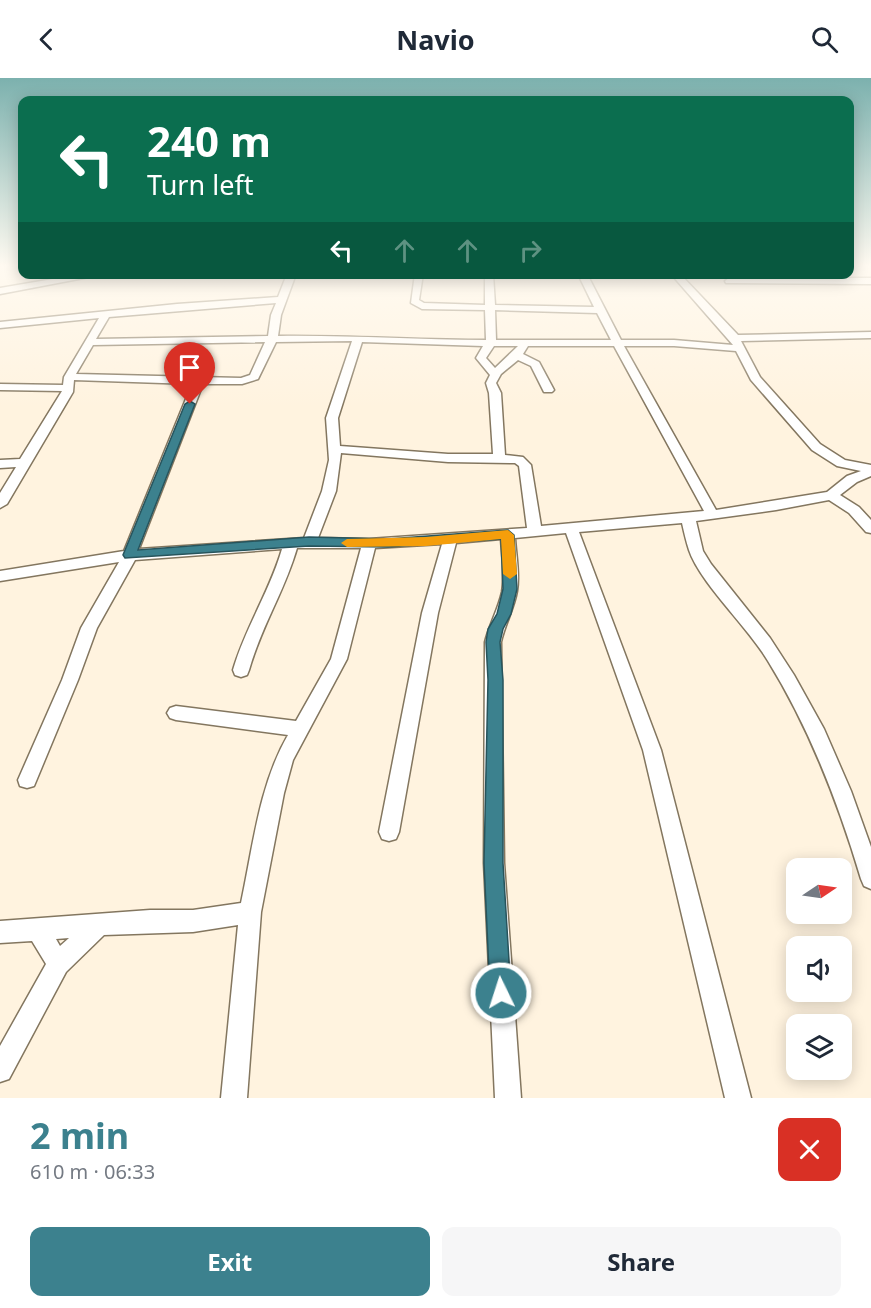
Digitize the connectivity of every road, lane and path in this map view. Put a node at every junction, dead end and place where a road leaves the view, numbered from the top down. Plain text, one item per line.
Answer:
1 (133, 313) edge
2 (279, 313) edge
3 (490, 313) edge
4 (600, 313) edge
5 (710, 313) edge
6 (105, 315) junction
7 (0, 325) edge
8 (871, 336) edge
9 (273, 337) junction
10 (358, 338) junction
11 (90, 342) junction
12 (491, 342) junction
13 (737, 343) junction
14 (525, 344) junction
15 (620, 344) junction
16 (519, 356) junction
17 (494, 373) junction
18 (199, 381) junction
19 (68, 382) junction
20 (0, 387) edge
21 (548, 390) dead end
22 (333, 449) junction
23 (499, 458) junction
24 (26, 463) junction
25 (840, 463) junction
26 (0, 464) edge
27 (871, 470) edge
28 (852, 479) junction
29 (831, 495) junction
30 (0, 504) edge
31 (871, 509) edge
32 (854, 510) junction
33 (712, 514) junction
34 (688, 518) junction
35 (571, 529) junction
36 (871, 529) edge
37 (535, 532) junction
38 (508, 535) junction
39 (450, 540) junction
40 (309, 542) junction
41 (291, 543) junction
42 (369, 544) junction
43 (130, 555) junction
44 (0, 576) edge
45 (241, 670) dead end
46 (176, 713) dead end
47 (299, 729) junction
48 (27, 780) dead end
49 (389, 832) dead end
50 (871, 879) edge
51 (250, 912) junction
52 (98, 926) junction
53 (39, 931) junction
54 (0, 932) edge
55 (58, 964) junction
56 (6, 1050) edge
57 (0, 1070) edge
58 (234, 1098) edge
59 (508, 1098) edge
60 (738, 1098) edge

1 - 6 street
2 - 9 street
3 - 12 street
4 - 15 street
5 - 13 street
6 - 7 street
6 - 11 street
8 - 13 street
9 - 10 street
9 - 11 street
9 - 18 street
10 - 12 street
10 - 22 street
11 - 19 street
12 - 14 street
12 - 17 street
13 - 15 street
13 - 25 street
14 - 15 street
14 - 16 street
15 - 33 street
16 - 17 street
16 - 21 street
17 - 23 street
18 - 19 street
18 - 43 street
19 - 20 street
19 - 24 street
22 - 23 street
22 - 40 street
23 - 37 street
24 - 26 street
24 - 30 street
25 - 27 street
25 - 28 street
27 - 28 street
28 - 29 street
29 - 32 street
29 - 33 street
31 - 32 street
32 - 36 street
33 - 34 street
34 - 35 street
34 - 50 street
35 - 37 street
35 - 60 street
37 - 38 street
38 - 39 street
38 - 59 street
39 - 42 street
39 - 49 street
40 - 41 street
40 - 42 street
41 - 43 street
41 - 45 street
42 - 47 street
43 - 44 street
43 - 48 street
46 - 47 street
47 - 51 street
51 - 52 street
51 - 58 street
52 - 53 street
52 - 55 street
53 - 54 street
53 - 55 street
55 - 56 street
56 - 57 street

